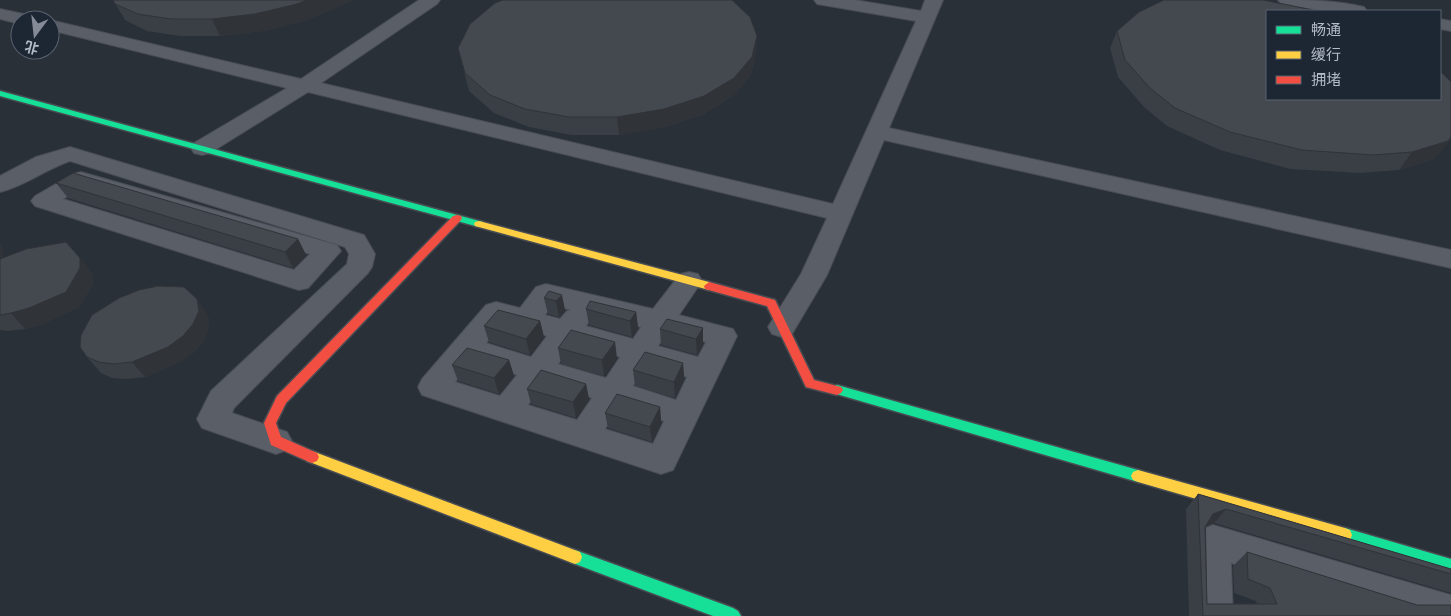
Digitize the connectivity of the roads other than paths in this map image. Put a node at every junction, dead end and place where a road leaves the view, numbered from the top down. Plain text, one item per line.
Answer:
1 (431, 0) edge
2 (823, 0) edge
3 (1287, 0) edge
4 (930, 8) edge
5 (1352, 10) edge
6 (60, 28) edge
7 (304, 86) junction
8 (3, 96) edge
9 (876, 132) junction
10 (202, 148) junction
11 (5, 178) edge
12 (130, 210) junction
13 (840, 213) junction
14 (458, 218) junction
15 (205, 223) junction
16 (263, 251) junction
17 (1451, 259) edge
18 (689, 281) junction
19 (586, 303) junction
20 (526, 320) junction
21 (660, 321) junction
22 (782, 327) junction
23 (567, 332) junction
24 (466, 348) junction
25 (640, 353) junction
26 (537, 371) junction
27 (706, 371) junction
28 (613, 392) junction
29 (507, 410) junction
30 (683, 415) junction
31 (584, 436) junction
32 (276, 441) junction
33 (1451, 566) edge
34 (1392, 606) edge
35 (1223, 613) edge
36 (1451, 614) edge
37 (733, 616) edge

1 - 7 street
2 - 4 street
3 - 5 street
4 - 9 street
6 - 7 street
7 - 10 street
7 - 13 street
8 - 10 street
9 - 13 street
9 - 17 street
10 - 14 street
11 - 15 street
12 - 12 street
12 - 15 street
12 - 15 street
13 - 22 street
14 - 18 street
14 - 32 street
15 - 16 street
15 - 16 street
15 - 32 street
16 - 16 street
18 - 21 street
18 - 22 street
19 - 20 street
19 - 21 street
19 - 23 street
20 - 23 street
20 - 24 street
21 - 25 street
21 - 27 street
22 - 33 street
23 - 25 street
23 - 26 street
24 - 26 street
24 - 29 street
25 - 27 street
25 - 28 street
26 - 28 street
26 - 29 street
27 - 30 street
28 - 30 street
28 - 31 street
29 - 31 street
30 - 31 street
32 - 37 street
34 - 35 street
34 - 36 street

